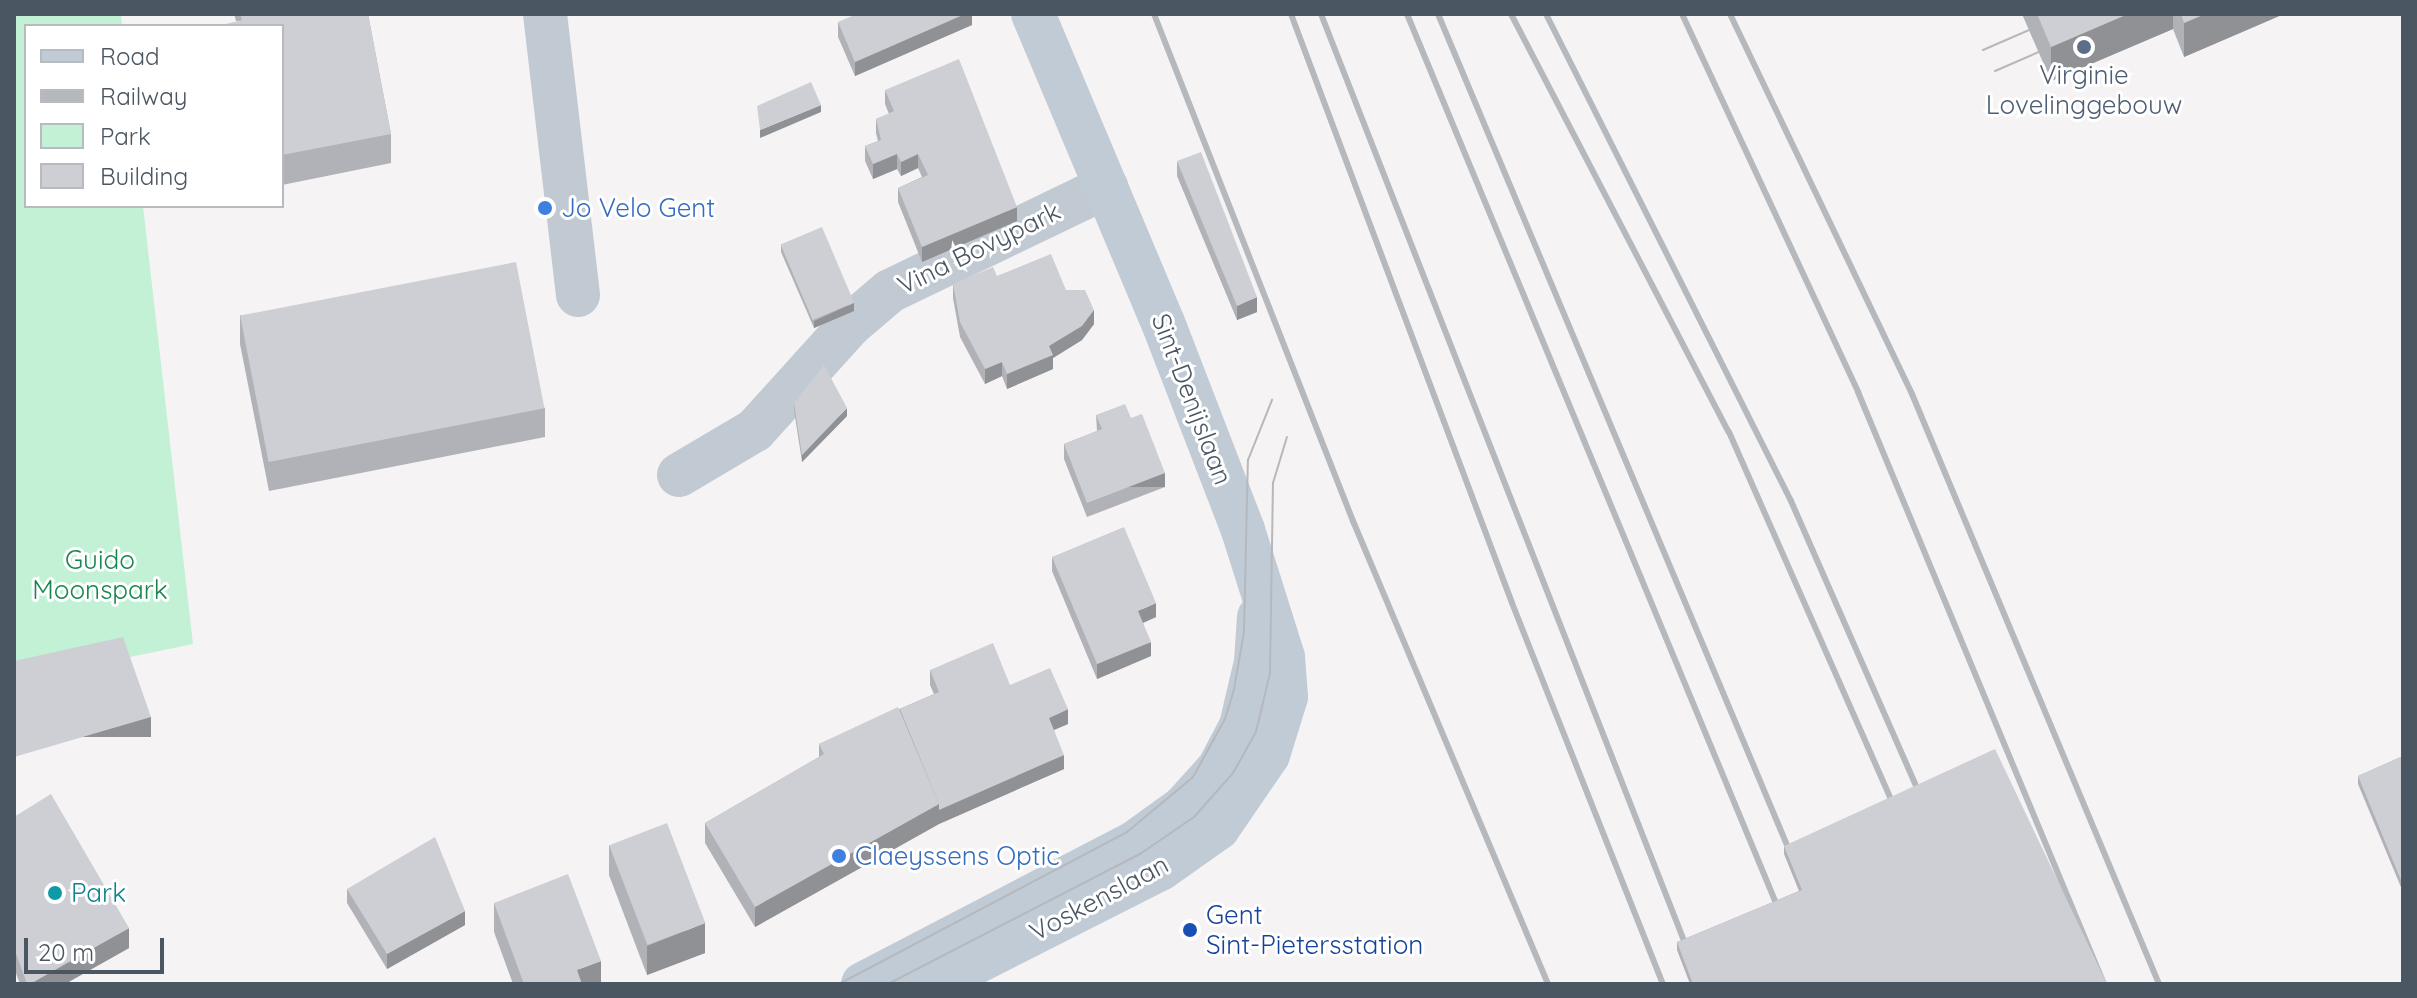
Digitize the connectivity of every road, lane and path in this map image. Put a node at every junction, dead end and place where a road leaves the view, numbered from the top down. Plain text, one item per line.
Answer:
1 (545, 14) edge
2 (1033, 14) edge
3 (1106, 187) junction
4 (578, 295) dead end
5 (679, 475) dead end
6 (1259, 578) junction
7 (1248, 791) joint
8 (863, 984) edge
9 (933, 984) edge

1 - 4 street
2 - 3 street, Sint-Denijslaan
3 - 5 street, Vina Bovypark
3 - 6 street, Sint-Denijslaan
6 - 7 street, Sint-Denijslaan
6 - 8 street, Voskenslaan
7 - 9 street, Voskenslaan

